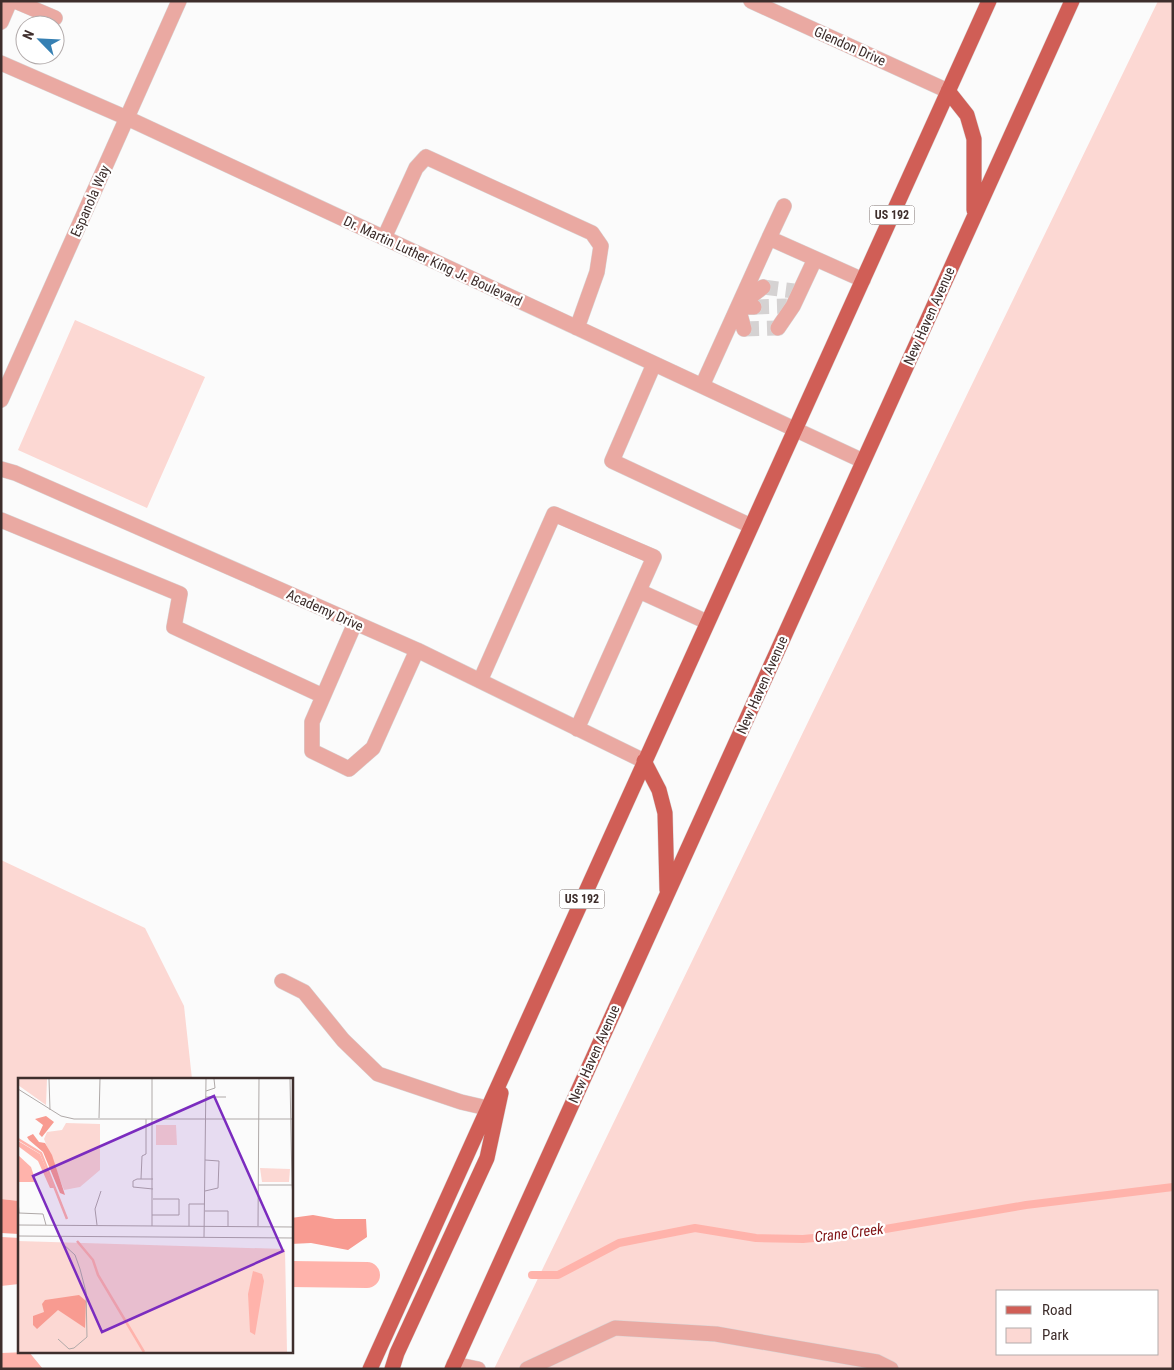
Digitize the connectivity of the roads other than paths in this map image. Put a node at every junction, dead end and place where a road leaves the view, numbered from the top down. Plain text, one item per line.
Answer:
1 (10, 1) edge
2 (15, 1) edge
3 (179, 1) edge
4 (751, 1) edge
5 (989, 1) edge
6 (1072, 1) edge
7 (47, 15) edge
8 (1, 22) edge
9 (1, 63) edge
10 (948, 91) junction
11 (127, 118) junction
12 (784, 206) dead end
13 (974, 216) junction
14 (384, 238) junction
15 (769, 238) junction
16 (815, 259) junction
17 (863, 280) junction
18 (763, 287) dead end
19 (754, 306) tunnel mouth
20 (738, 307) junction
21 (577, 328) junction
22 (778, 328) dead end
23 (744, 329) dead end
24 (654, 364) junction
25 (702, 386) junction
26 (1, 400) edge
27 (795, 429) junction
28 (863, 461) junction
29 (8, 471) edge
30 (1, 520) edge
31 (751, 526) junction
32 (639, 591) junction
33 (708, 622) junction
34 (355, 623) junction
35 (417, 650) junction
36 (480, 681) junction
37 (322, 696) junction
38 (577, 728) junction
39 (644, 761) junction
40 (667, 894) junction
41 (282, 981) dead end
42 (507, 1065) junction
43 (488, 1108) junction
44 (453, 1367) edge
45 (370, 1369) edge
46 (392, 1369) edge
47 (478, 1369) edge
48 (527, 1369) edge
49 (891, 1369) edge

1 - 8 street
2 - 7 street
3 - 11 street, Espanola Way
4 - 10 street, Glendon Drive
5 - 10 main road, US 192
6 - 13 main road, New Haven Avenue
9 - 11 street, Dr. Martin Luther King Jr. Boulevard
10 - 13 main road
10 - 17 main road, US 192
11 - 14 street, Dr. Martin Luther King Jr. Boulevard
11 - 26 street, Espanola Way
12 - 15 street
13 - 28 main road, New Haven Avenue
14 - 21 street, Dr. Martin Luther King Jr. Boulevard
14 - 21 street
15 - 16 street
15 - 20 street
16 - 17 street
16 - 22 street
17 - 27 main road, US 192
18 - 20 street
19 - 20 street
20 - 23 street
20 - 25 street
21 - 24 street, Dr. Martin Luther King Jr. Boulevard
24 - 25 street, Dr. Martin Luther King Jr. Boulevard
24 - 31 street
25 - 27 street, Dr. Martin Luther King Jr. Boulevard
27 - 28 street, Dr. Martin Luther King Jr. Boulevard
27 - 31 main road, US 192
28 - 40 main road, New Haven Avenue
29 - 34 street, Academy Drive
30 - 37 street
31 - 33 main road, US 192
32 - 33 street
32 - 36 street
32 - 38 street
33 - 39 main road, US 192
34 - 35 street, Academy Drive
34 - 37 street
35 - 36 street, Academy Drive
35 - 37 street
36 - 38 street, Academy Drive
38 - 39 street, Academy Drive
39 - 40 main road
39 - 42 main road, US 192
40 - 44 main road, New Haven Avenue
41 - 43 street
42 - 43 main road, US 192
42 - 46 main road
43 - 45 main road, US 192
44 - 47 street
48 - 49 street

